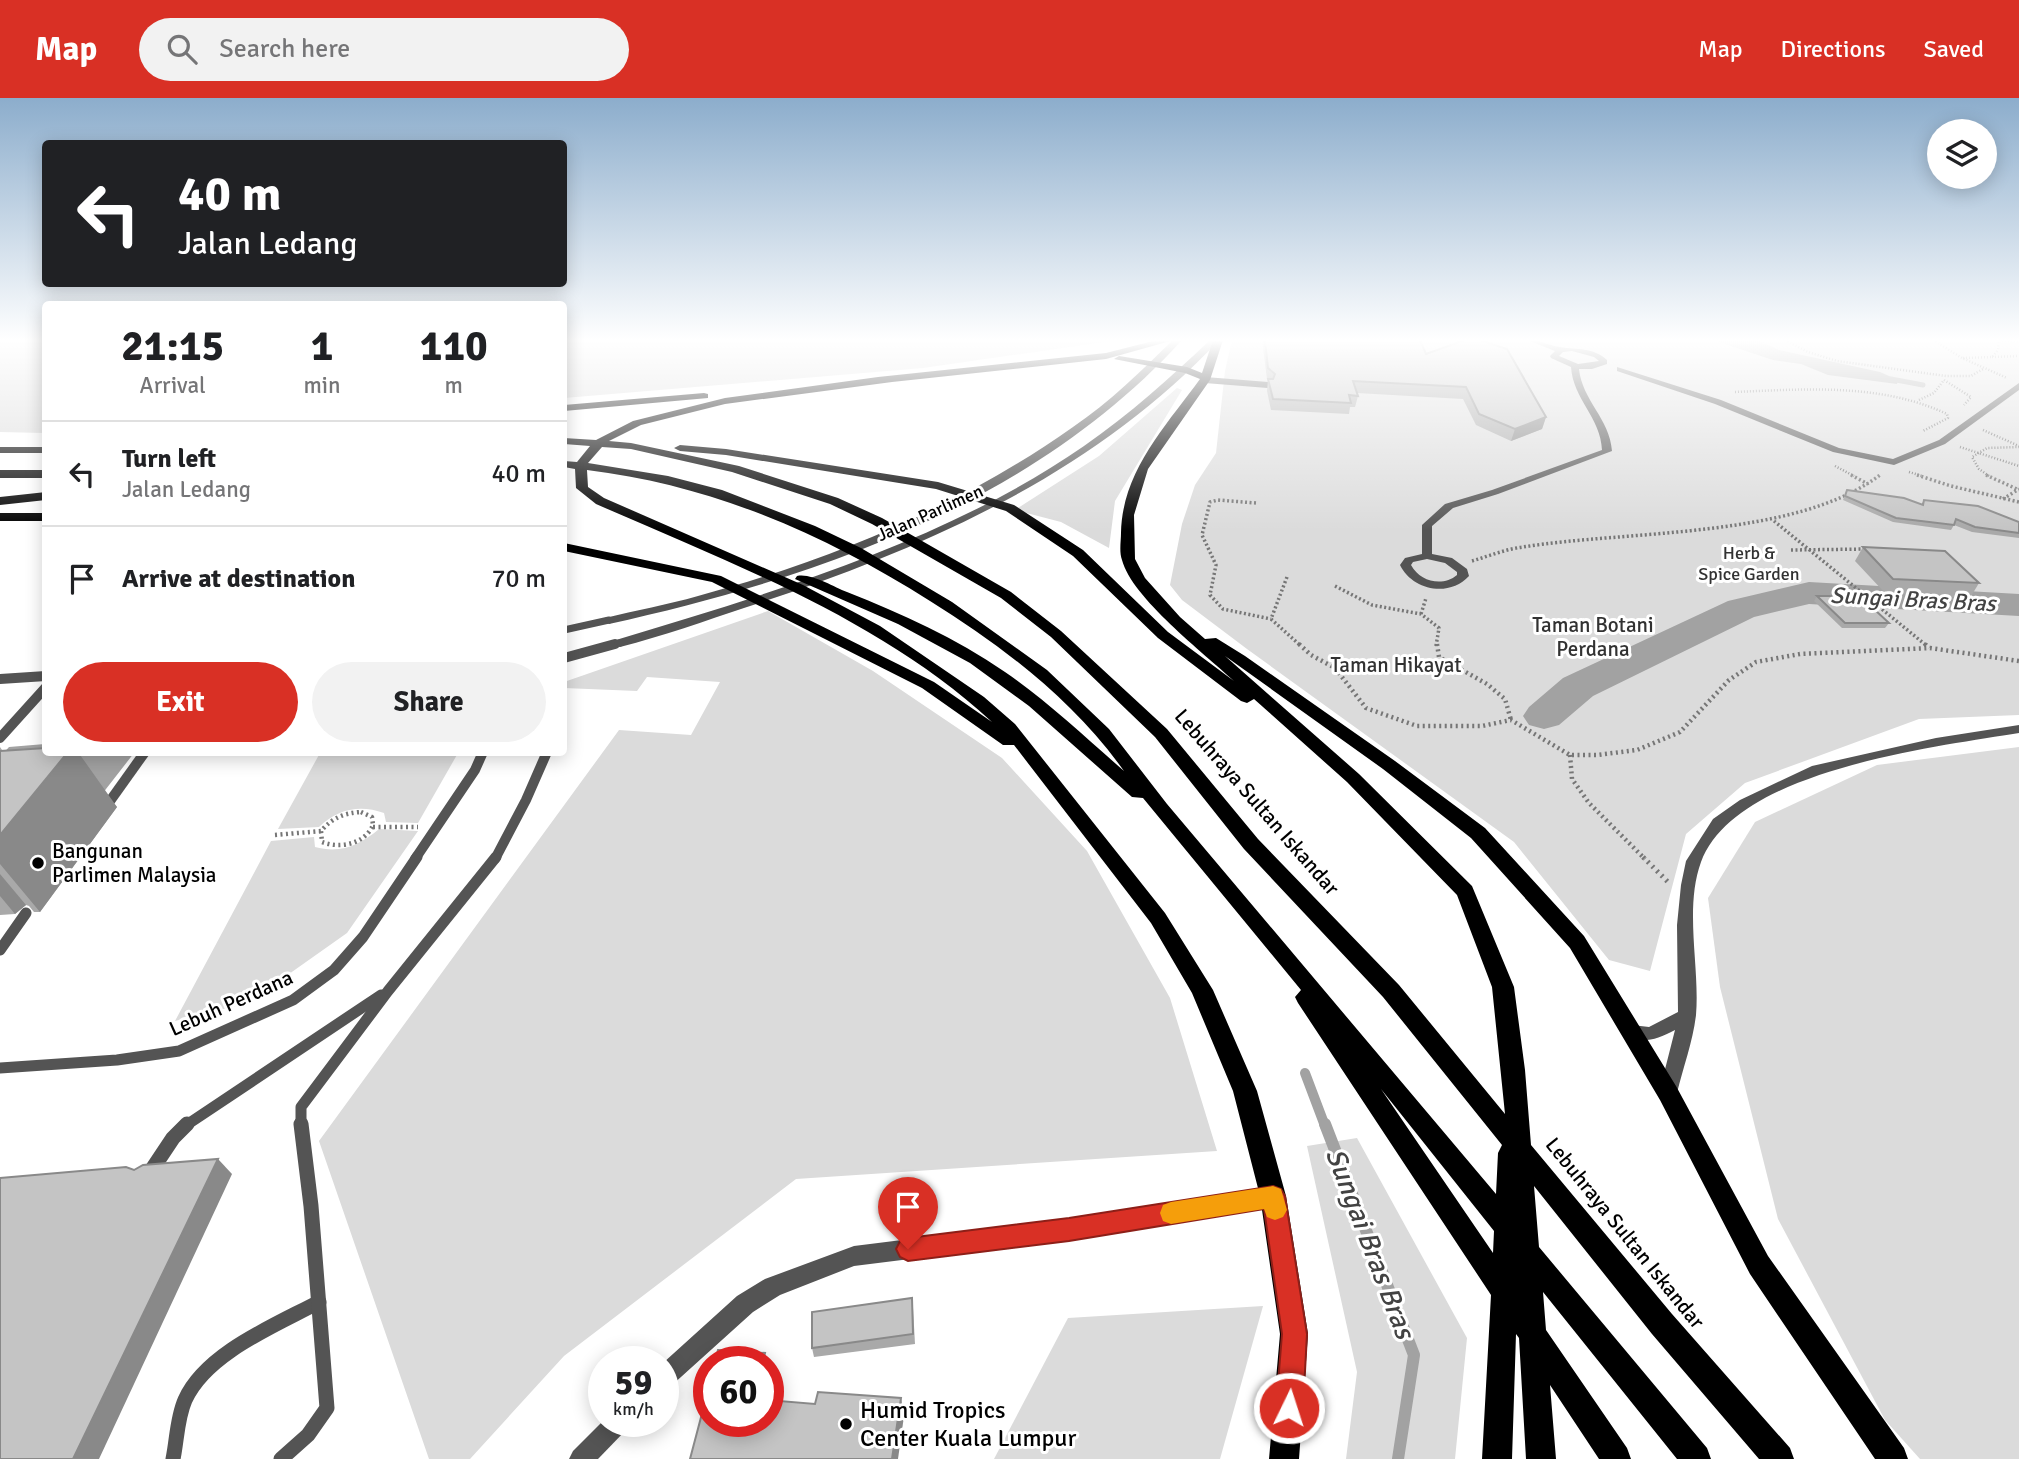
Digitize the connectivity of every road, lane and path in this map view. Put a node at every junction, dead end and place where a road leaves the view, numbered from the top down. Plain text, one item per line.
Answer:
1 (616, 404) edge
2 (718, 404) edge
3 (1110, 404) edge
4 (1147, 404) edge
5 (1187, 404) edge
6 (1589, 404) edge
7 (1722, 404) edge
8 (1926, 404) edge
9 (1965, 404) edge
10 (1995, 404) edge
11 (567, 408) edge
12 (1950, 410) dead end
13 (1959, 410) dead end
14 (1941, 411) junction
15 (1088, 423) junction
16 (1116, 430) junction
17 (1923, 431) dead end
18 (567, 441) edge
19 (1942, 442) junction
20 (631, 446) junction
21 (2019, 447) edge
22 (0, 450) edge
23 (42, 450) edge
24 (1976, 452) junction
25 (1894, 462) junction
26 (567, 464) edge
27 (2019, 466) edge
28 (0, 474) edge
29 (42, 474) edge
30 (1868, 484) dead end
31 (2019, 489) edge
32 (42, 496) edge
33 (2002, 500) junction
34 (0, 501) edge
35 (2019, 502) edge
36 (1256, 503) dead end
37 (0, 517) edge
38 (42, 517) edge
39 (1773, 520) junction
40 (567, 548) edge
41 (1869, 549) edge
42 (1791, 550) dead end
43 (1811, 550) junction
44 (719, 552) junction
45 (1427, 556) junction
46 (1458, 566) junction
47 (1287, 577) dead end
48 (1335, 586) dead end
49 (645, 612) junction
50 (1271, 619) junction
51 (609, 620) joint
52 (1175, 620) junction
53 (567, 629) edge
54 (659, 631) junction
55 (620, 643) joint
56 (1930, 648) junction
57 (567, 657) edge
58 (2019, 662) edge
59 (42, 676) edge
60 (0, 679) edge
61 (42, 691) edge
62 (1511, 720) junction
63 (2019, 729) edge
64 (0, 738) edge
65 (1570, 755) junction
66 (142, 756) edge
67 (481, 756) edge
68 (545, 756) edge
69 (1033, 756) junction
70 (1353, 778) junction
71 (105, 807) dead end
72 (1167, 818) junction
73 (373, 827) junction
74 (437, 827) junction
75 (321, 831) junction
76 (275, 835) dead end
77 (1688, 901) junction
78 (26, 913) dead end
79 (1252, 915) junction
80 (0, 950) edge
81 (388, 991) junction
82 (1687, 1016) junction
83 (1632, 1032) junction
84 (0, 1068) edge
85 (1514, 1070) junction
86 (1668, 1093) junction
87 (149, 1176) edge
88 (1273, 1196) junction
89 (318, 1302) junction
90 (679, 1364) edge
91 (602, 1437) edge
92 (173, 1459) edge
93 (281, 1459) edge
94 (581, 1459) edge
95 (1284, 1459) edge
96 (1497, 1459) edge
97 (1541, 1459) edge
98 (1616, 1459) edge
99 (1696, 1459) edge
100 (1779, 1459) edge
101 (1893, 1459) edge

1 - 11 main road
2 - 44 main road
3 - 15 street, Jalan Parlimen
4 - 16 street, Jalan Parlimen
5 - 52 main road
6 - 45 street
7 - 25 street
8 - 14 path
9 - 13 path
10 - 19 street
12 - 14 path
14 - 17 path
15 - 16 street
15 - 49 street, Jalan Parlimen
16 - 54 street, Jalan Parlimen
18 - 20 main road, Lebuhraya Sultan Iskandar
19 - 24 path
19 - 25 street
20 - 70 main road
20 - 100 main road, Lebuhraya Sultan Iskandar
21 - 24 path
22 - 23 main road
24 - 27 path
24 - 31 path
25 - 33 path
26 - 72 main road
28 - 29 main road
30 - 39 path
31 - 33 path
32 - 34 main road
33 - 35 path
36 - 50 path
37 - 38 main road
39 - 43 path
39 - 46 path
40 - 69 main road
41 - 43 path
42 - 43 path
43 - 56 path
44 - 69 main road
44 - 72 main road
45 - 46 street
45 - 46 street
47 - 50 path
48 - 62 path
49 - 51 street, Jalan Parlimen
49 - 54 street
50 - 62 path
51 - 53 lane
52 - 70 main road
52 - 83 main road
54 - 55 street, Jalan Parlimen
55 - 57 lane
56 - 58 path
56 - 65 path
59 - 60 lane
61 - 64 lane
62 - 65 path
63 - 77 street
65 - 77 path
66 - 71 lane
67 - 74 lane, Lebuh Perdana
68 - 81 lane
69 - 88 main road
70 - 85 main road
72 - 79 main road
73 - 74 path
73 - 75 path
73 - 75 path
74 - 84 lane, Lebuh Perdana
75 - 76 path
77 - 82 street
78 - 80 lane
79 - 98 main road
79 - 99 main road
81 - 87 lane
81 - 89 lane
82 - 83 street
82 - 86 street
83 - 86 main road
85 - 96 main road
85 - 97 main road
86 - 101 main road
88 - 90 street
88 - 95 main road
89 - 92 lane
89 - 93 lane
91 - 94 street

